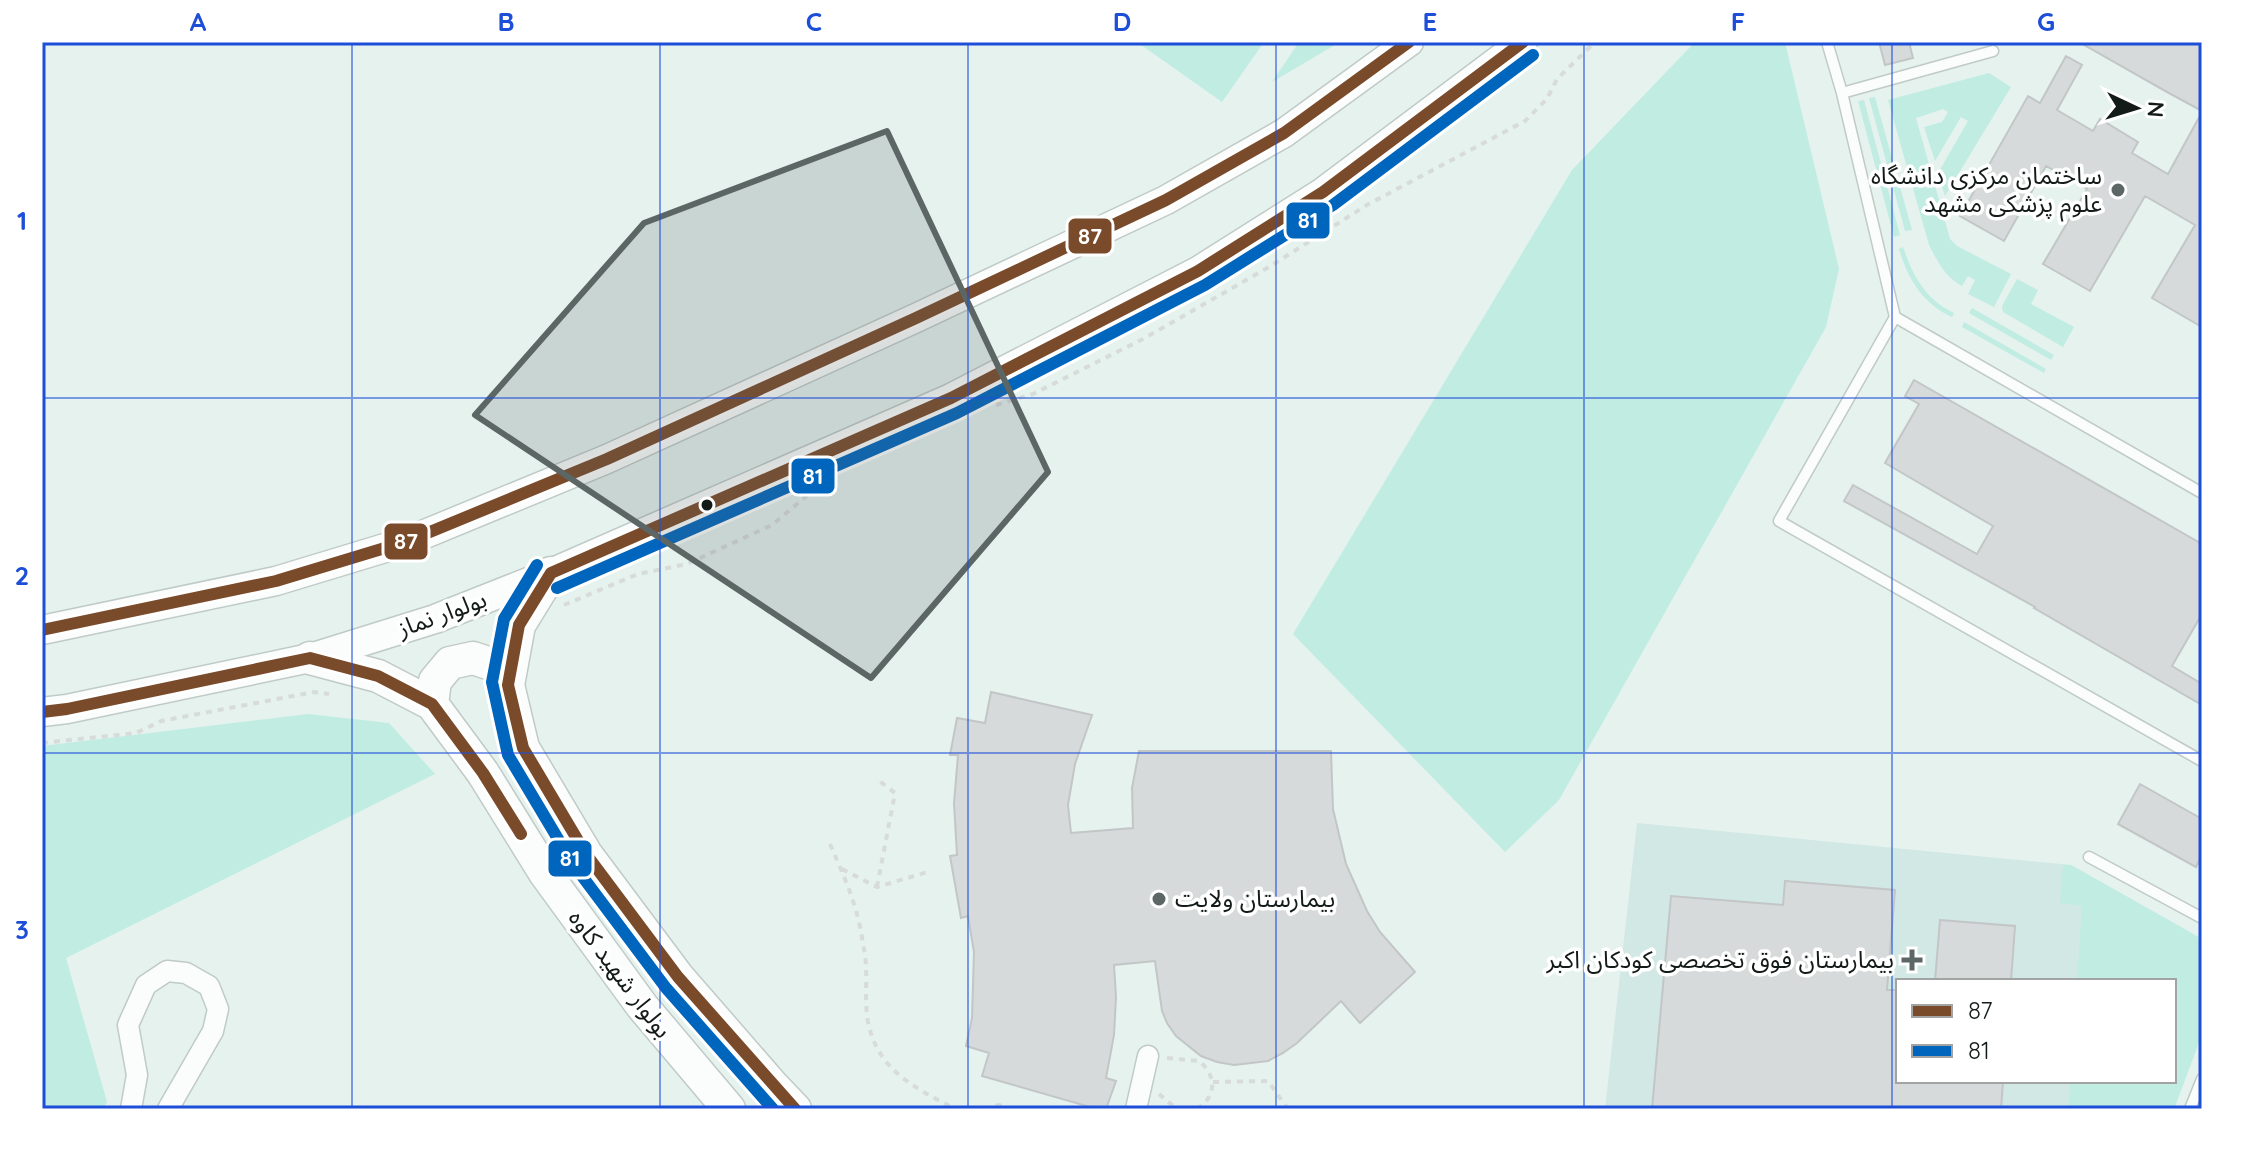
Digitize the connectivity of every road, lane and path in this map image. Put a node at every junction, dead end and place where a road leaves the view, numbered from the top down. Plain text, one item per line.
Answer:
1 (1409, 42) edge
2 (1523, 42) edge
3 (1595, 42) edge
4 (1827, 42) edge
5 (1993, 51) dead end
6 (1842, 93) junction
7 (1895, 317) junction
8 (993, 406) dead end
9 (830, 476) dead end
10 (2202, 493) edge
11 (551, 573) junction
12 (556, 608) dead end
13 (42, 630) edge
14 (310, 658) junction
15 (508, 685) junction
16 (335, 694) dead end
17 (432, 704) junction
18 (42, 712) edge
19 (42, 743) edge
20 (2202, 761) edge
21 (878, 780) dead end
22 (830, 844) dead end
23 (2089, 857) dead end
24 (840, 868) junction
25 (931, 871) dead end
26 (877, 887) junction
27 (2202, 918) edge
28 (1148, 1056) joint
29 (2202, 1079) edge
30 (1213, 1082) junction
31 (1003, 1108) edge
32 (131, 1109) edge
33 (170, 1109) edge
34 (729, 1109) edge
35 (795, 1109) edge
36 (955, 1109) edge
37 (984, 1109) edge
38 (1010, 1109) edge
39 (1136, 1109) edge
40 (1196, 1109) edge
41 (1288, 1109) edge
42 (2190, 1109) edge

1 - 13 main road
2 - 11 main road, بولوار نماز
3 - 8 path
4 - 6 lane
5 - 6 lane
6 - 7 lane
7 - 10 lane
7 - 20 lane
9 - 12 path
11 - 14 main road, بولوار نماز
11 - 15 main road, بولوار شهید کاوه
14 - 17 main road, بولوار شهید کاوه
14 - 18 main road, بولوار نماز
15 - 17 main road
15 - 35 main road, بولوار شهید کاوه
16 - 19 path
17 - 34 main road, بولوار شهید کاوه
21 - 26 path
22 - 24 path
23 - 27 lane
24 - 26 path
24 - 36 path
25 - 26 path
28 - 30 path
28 - 39 street
29 - 42 lane
30 - 40 path
30 - 41 path
31 - 37 path
31 - 38 path
32 - 33 street

